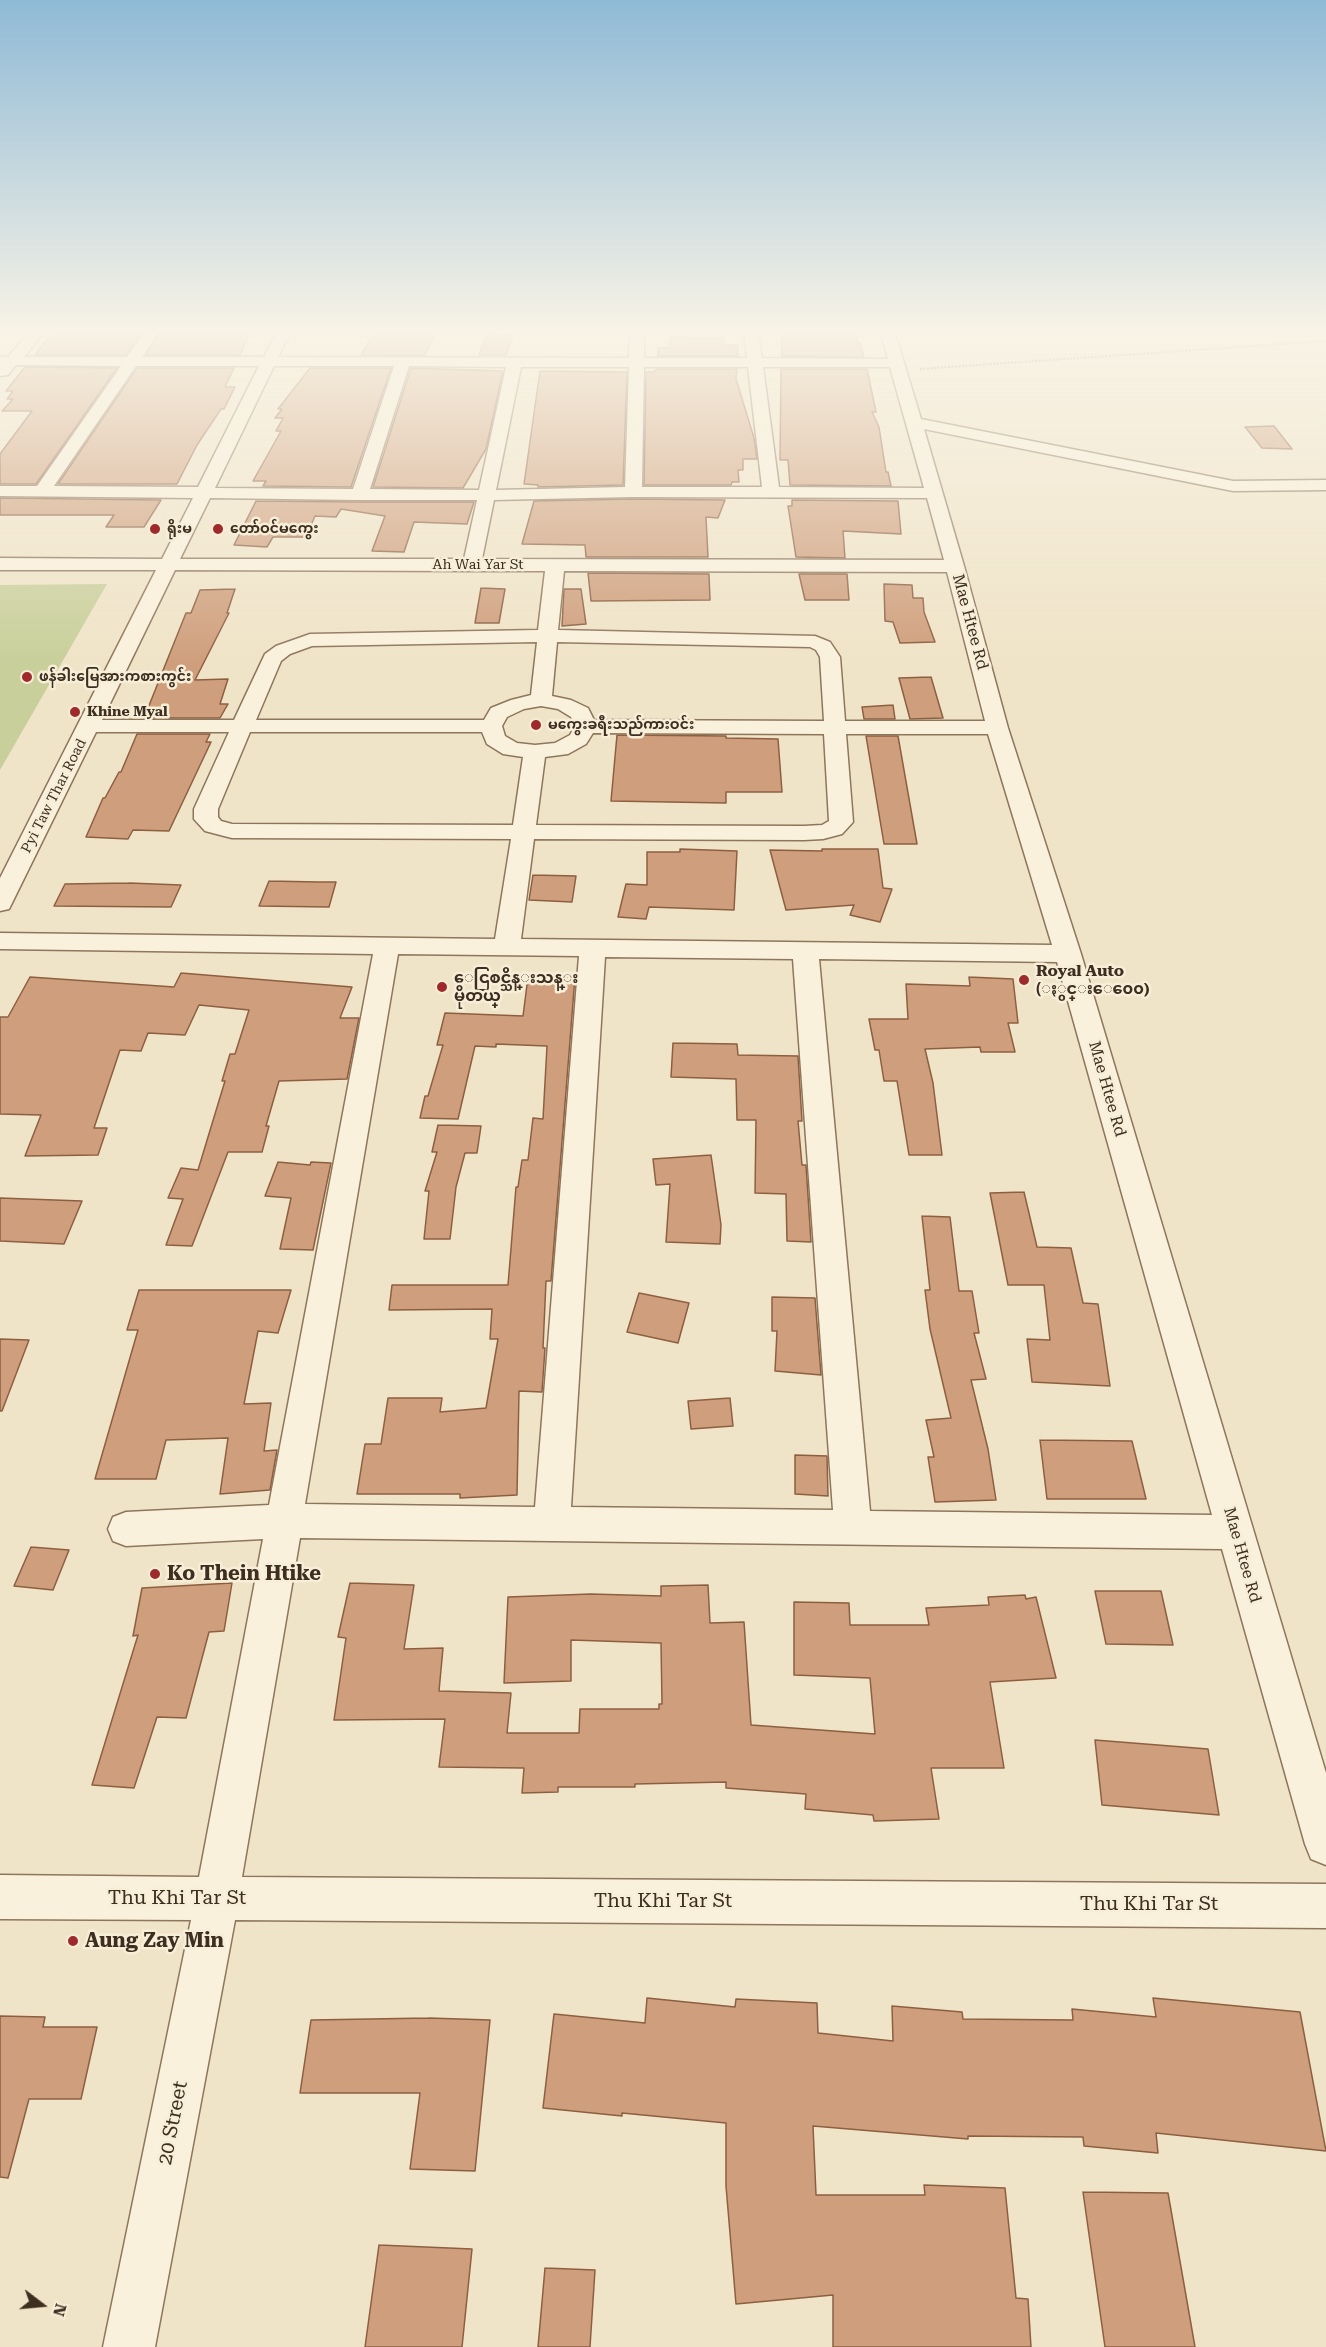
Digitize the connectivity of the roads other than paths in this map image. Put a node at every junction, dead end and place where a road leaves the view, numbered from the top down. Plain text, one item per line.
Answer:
1 (76, 443) edge
2 (228, 443) edge
3 (376, 443) edge
4 (499, 443) edge
5 (634, 443) edge
6 (765, 443) edge
7 (919, 443) edge
8 (1016, 443) edge
9 (1326, 485) edge
10 (0, 491) edge
11 (42, 491) junction
12 (633, 492) junction
13 (771, 492) junction
14 (203, 493) junction
15 (934, 493) junction
16 (359, 495) junction
17 (488, 495) junction
18 (5, 564) edge
19 (169, 564) junction
20 (472, 565) junction
21 (555, 565) junction
22 (955, 566) junction
23 (0, 580) edge
24 (546, 636) junction
25 (541, 700) junction
26 (244, 724) junction
27 (89, 726) junction
28 (491, 726) junction
29 (586, 726) junction
30 (835, 728) junction
31 (997, 728) junction
32 (535, 752) junction
33 (523, 832) junction
34 (0, 903) edge
35 (0, 941) edge
36 (387, 946) junction
37 (507, 947) junction
38 (593, 948) junction
39 (805, 951) junction
40 (1068, 954) junction
41 (284, 1521) junction
42 (552, 1524) junction
43 (853, 1527) junction
44 (126, 1529) dead end
45 (1235, 1532) junction
46 (1326, 1844) edge
47 (0, 1897) edge
48 (217, 1898) junction
49 (1326, 1906) edge
50 (129, 2347) edge

1 - 11 street
2 - 14 street, Pyi Taw Thar Road
3 - 16 street
4 - 17 street
5 - 12 street
6 - 13 street
7 - 15 street, Mae Htee Rd
8 - 9 street
10 - 11 street
11 - 14 street
12 - 13 street
12 - 17 street
13 - 15 street
14 - 16 street
14 - 19 street, Pyi Taw Thar Road
15 - 22 street, Mae Htee Rd
16 - 17 street
17 - 20 street
18 - 19 street, Ah Wai Yar St
18 - 23 street
19 - 20 street, Ah Wai Yar St
19 - 27 street, Pyi Taw Thar Road
20 - 21 street, Ah Wai Yar St
21 - 22 street, Ah Wai Yar St
21 - 24 street
22 - 31 street, Mae Htee Rd
24 - 25 street
24 - 26 street
24 - 30 street
25 - 28 street
25 - 29 street
26 - 27 street
26 - 28 street
26 - 33 street
27 - 34 street, Pyi Taw Thar Road
28 - 32 street
29 - 30 street
29 - 32 street
30 - 31 street
30 - 33 street
31 - 40 street, Mae Htee Rd
32 - 33 street
33 - 37 street
35 - 36 street
36 - 37 street
36 - 41 street, 20 Street
37 - 38 street
38 - 39 street
38 - 42 street
39 - 40 street
39 - 43 street
40 - 45 street, Mae Htee Rd
41 - 42 street
41 - 44 street
41 - 48 street, 20 Street
42 - 43 street
43 - 45 street
45 - 46 street, Mae Htee Rd
47 - 48 street, Thu Khi Tar St
48 - 49 street, Thu Khi Tar St
48 - 50 street, 20 Street

